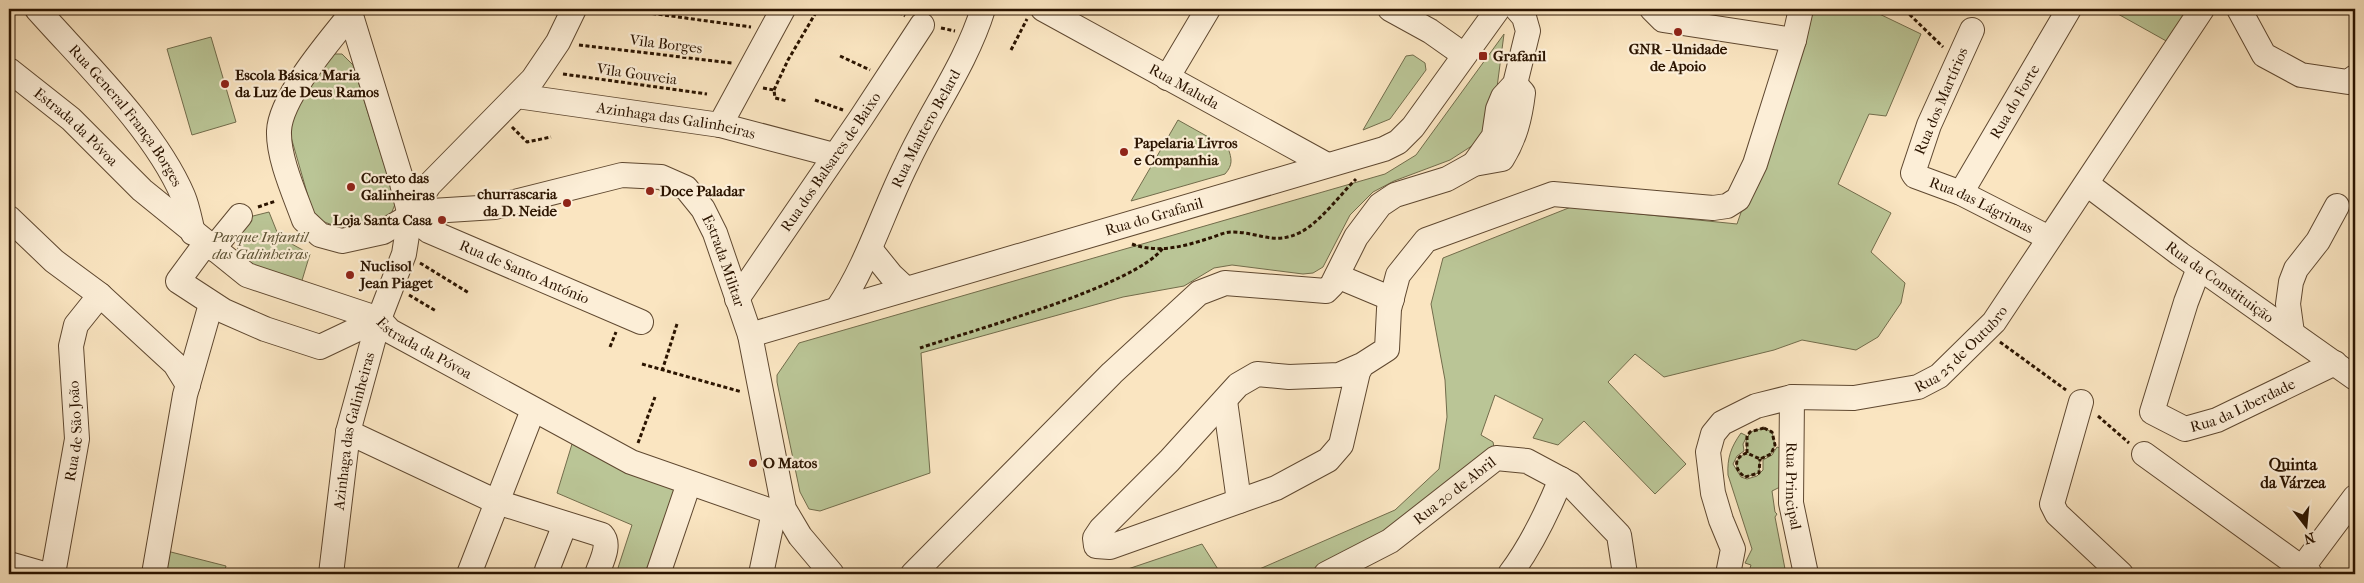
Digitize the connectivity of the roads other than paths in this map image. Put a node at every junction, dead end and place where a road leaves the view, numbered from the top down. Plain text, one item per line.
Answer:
1 (37, 9) edge
2 (574, 9) edge
3 (783, 9) edge
4 (983, 9) edge
5 (1208, 9) edge
6 (1390, 9) edge
7 (1498, 9) edge
8 (1517, 9) edge
9 (1652, 9) edge
10 (1801, 9) edge
11 (2069, 9) edge
12 (2202, 9) edge
13 (2239, 9) edge
14 (350, 11) edge
15 (1036, 13) edge
16 (922, 25) dead end
17 (1972, 30) dead end
18 (1794, 40) junction
19 (1464, 55) junction
20 (9, 70) edge
21 (2355, 77) edge
22 (1168, 78) junction
23 (517, 96) junction
24 (720, 125) junction
25 (834, 155) junction
26 (1327, 165) junction
27 (1913, 173) joint
28 (2087, 184) junction
29 (1961, 193) junction
30 (2336, 206) dead end
31 (240, 216) dead end
32 (410, 216) junction
33 (9, 218) edge
34 (2049, 238) junction
35 (204, 242) junction
36 (870, 249) junction
37 (2199, 268) junction
38 (1337, 276) junction
39 (906, 289) junction
40 (100, 294) junction
41 (737, 299) junction
42 (1392, 299) junction
43 (211, 304) junction
44 (838, 308) junction
45 (379, 319) junction
46 (641, 322) dead end
47 (2292, 333) junction
48 (750, 335) junction
49 (2335, 363) junction
50 (1362, 365) junction
51 (2355, 378) edge
52 (188, 385) junction
53 (1792, 397) junction
54 (1225, 401) junction
55 (2080, 402) dead end
56 (533, 410) junction
57 (348, 432) junction
58 (2144, 454) dead end
59 (1561, 479) junction
60 (690, 483) junction
61 (2355, 497) edge
62 (1239, 501) junction
63 (497, 502) junction
64 (779, 510) junction
65 (566, 524) junction
66 (9, 564) edge
67 (2306, 571) edge
68 (1335, 573) edge
69 (44, 574) edge
70 (53, 574) edge
71 (154, 574) edge
72 (331, 574) edge
73 (469, 574) edge
74 (548, 574) edge
75 (597, 574) edge
76 (658, 574) edge
77 (761, 574) edge
78 (832, 574) edge
79 (913, 574) edge
80 (1510, 574) edge
81 (1625, 574) edge
82 (1728, 574) edge
83 (1806, 574) edge
84 (2121, 574) edge

1 - 35 street, Rua General França Borges
2 - 23 street, Azinhaga das Galinheiras
3 - 24 street
4 - 36 street, Rua Mantero Belard
5 - 22 street
6 - 19 street
7 - 19 street, Rua do Grafanil
8 - 38 street
9 - 18 street
10 - 18 street
11 - 29 street, Rua do Forte
12 - 28 street, Rua 25 de Outubro
13 - 21 street
14 - 32 street
14 - 32 street
15 - 22 street, Rua Maluda
16 - 25 street, Rua dos Balsares de Baixo
17 - 27 street, Rua dos Martírios
18 - 42 street
19 - 26 street, Rua do Grafanil
20 - 35 street, Estrada da Póvoa
22 - 26 street, Rua Maluda
23 - 24 street, Azinhaga das Galinheiras
23 - 32 street, Azinhaga das Galinheiras
24 - 25 street, Azinhaga das Galinheiras
25 - 41 street, Rua dos Balsares de Baixo
26 - 39 street, Rua do Grafanil
27 - 29 street, Rua das Lágrimas
28 - 34 street, Rua 25 de Outubro
28 - 37 street, Rua da Constituição
29 - 34 street, Rua das Lágrimas
30 - 47 street
31 - 35 street
32 - 41 street, Estrada Militar
32 - 45 street, Azinhaga das Galinheiras
32 - 46 street, Rua de Santo António
33 - 40 street
34 - 53 street, Rua 25 de Outubro
35 - 43 street
35 - 45 street, Estrada da Póvoa
36 - 39 street
36 - 44 street, Rua Mantero Belard
37 - 47 street, Rua da Constituição
37 - 49 street, Rua da Liberdade
38 - 42 street
38 - 79 street
39 - 44 street, Rua do Grafanil
40 - 52 street
40 - 70 street, Rua de São João
41 - 48 street, Estrada Militar
42 - 50 street
43 - 45 street
43 - 52 street
44 - 48 street, Rua do Grafanil
45 - 56 street, Estrada da Póvoa
45 - 57 street, Azinhaga das Galinheiras
47 - 49 street, Rua da Constituição
48 - 64 street, Estrada Militar
49 - 51 street, Rua da Constituição
50 - 54 street
50 - 62 street
52 - 71 street
53 - 82 street, Rua 25 de Outubro
53 - 83 street, Rua Principal
54 - 62 street
54 - 62 street
55 - 84 street
56 - 60 street, Estrada da Póvoa
56 - 63 street
57 - 63 street
57 - 72 street, Azinhaga das Galinheiras
58 - 67 street
59 - 68 street, Rua 20 de Abril
59 - 80 street
59 - 81 street, Rua 20 de Abril
60 - 64 street, Estrada da Póvoa
60 - 76 street
61 - 67 street
63 - 65 street
63 - 73 street
64 - 77 street
64 - 78 street, Estrada Militar
65 - 74 street
65 - 75 street
66 - 69 street

